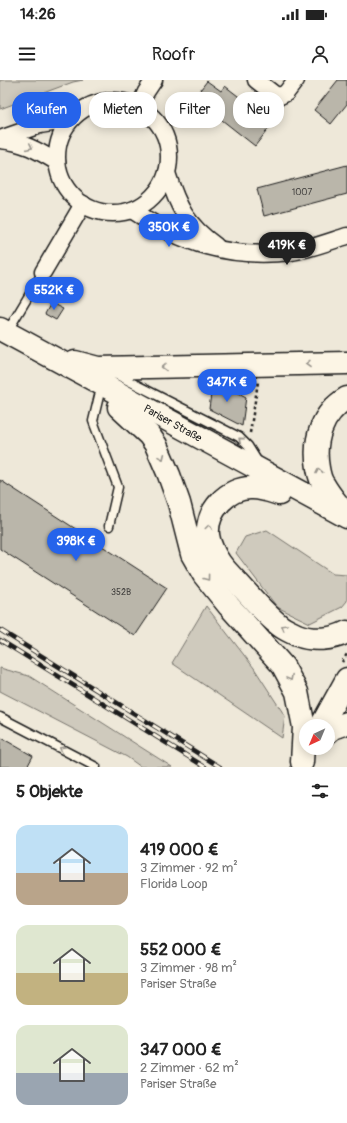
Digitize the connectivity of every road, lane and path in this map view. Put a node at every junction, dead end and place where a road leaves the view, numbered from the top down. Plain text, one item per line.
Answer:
1 (154, 80) edge
2 (256, 80) edge
3 (296, 80) edge
4 (146, 92) edge
5 (157, 124) edge
6 (31, 128) edge
7 (65, 128) edge
8 (0, 139) edge
9 (57, 162) junction
10 (167, 173) junction
11 (82, 204) junction
12 (132, 210) junction
13 (347, 236) edge
14 (222, 251) junction
15 (43, 272) joint
16 (2, 335) edge
17 (46, 353) junction
18 (347, 363) edge
19 (98, 368) junction
20 (259, 382) dead end
21 (99, 396) junction
22 (347, 398) edge
23 (119, 406) junction
24 (250, 437) dead end
25 (263, 472) junction
26 (279, 494) junction
27 (347, 516) edge
28 (109, 526) dead end
29 (347, 530) edge
30 (347, 632) edge
31 (347, 678) edge
32 (0, 717) edge
33 (325, 719) edge
34 (347, 723) edge
35 (335, 727) edge
36 (304, 759) edge
37 (96, 767) edge

1 - 4 street
2 - 3 street
5 - 10 street
6 - 8 street
7 - 9 street
8 -> 9 street
9 - 11 street
10 - 12 street
10 - 14 street
11 - 12 street
11 - 15 street
12 - 14 street
13 - 14 street
15 - 16 lane
16 - 17 main road, Pariser Straße
16 - 21 main road, Pariser Straße
17 - 19 main road
17 - 25 main road, Pariser Straße
18 -> 19 main road
25 -> 19 lane
20 - 24 path
21 - 23 main road, Pariser Straße
21 - 28 lane
27 -> 22 main road
23 - 26 main road, Pariser Straße
23 -> 36 main road
25 - 27 main road, Pariser Straße
26 - 29 main road, Pariser Straße
30 -> 26 main road
31 - 33 main road
37 -> 32 lane
34 - 35 main road

